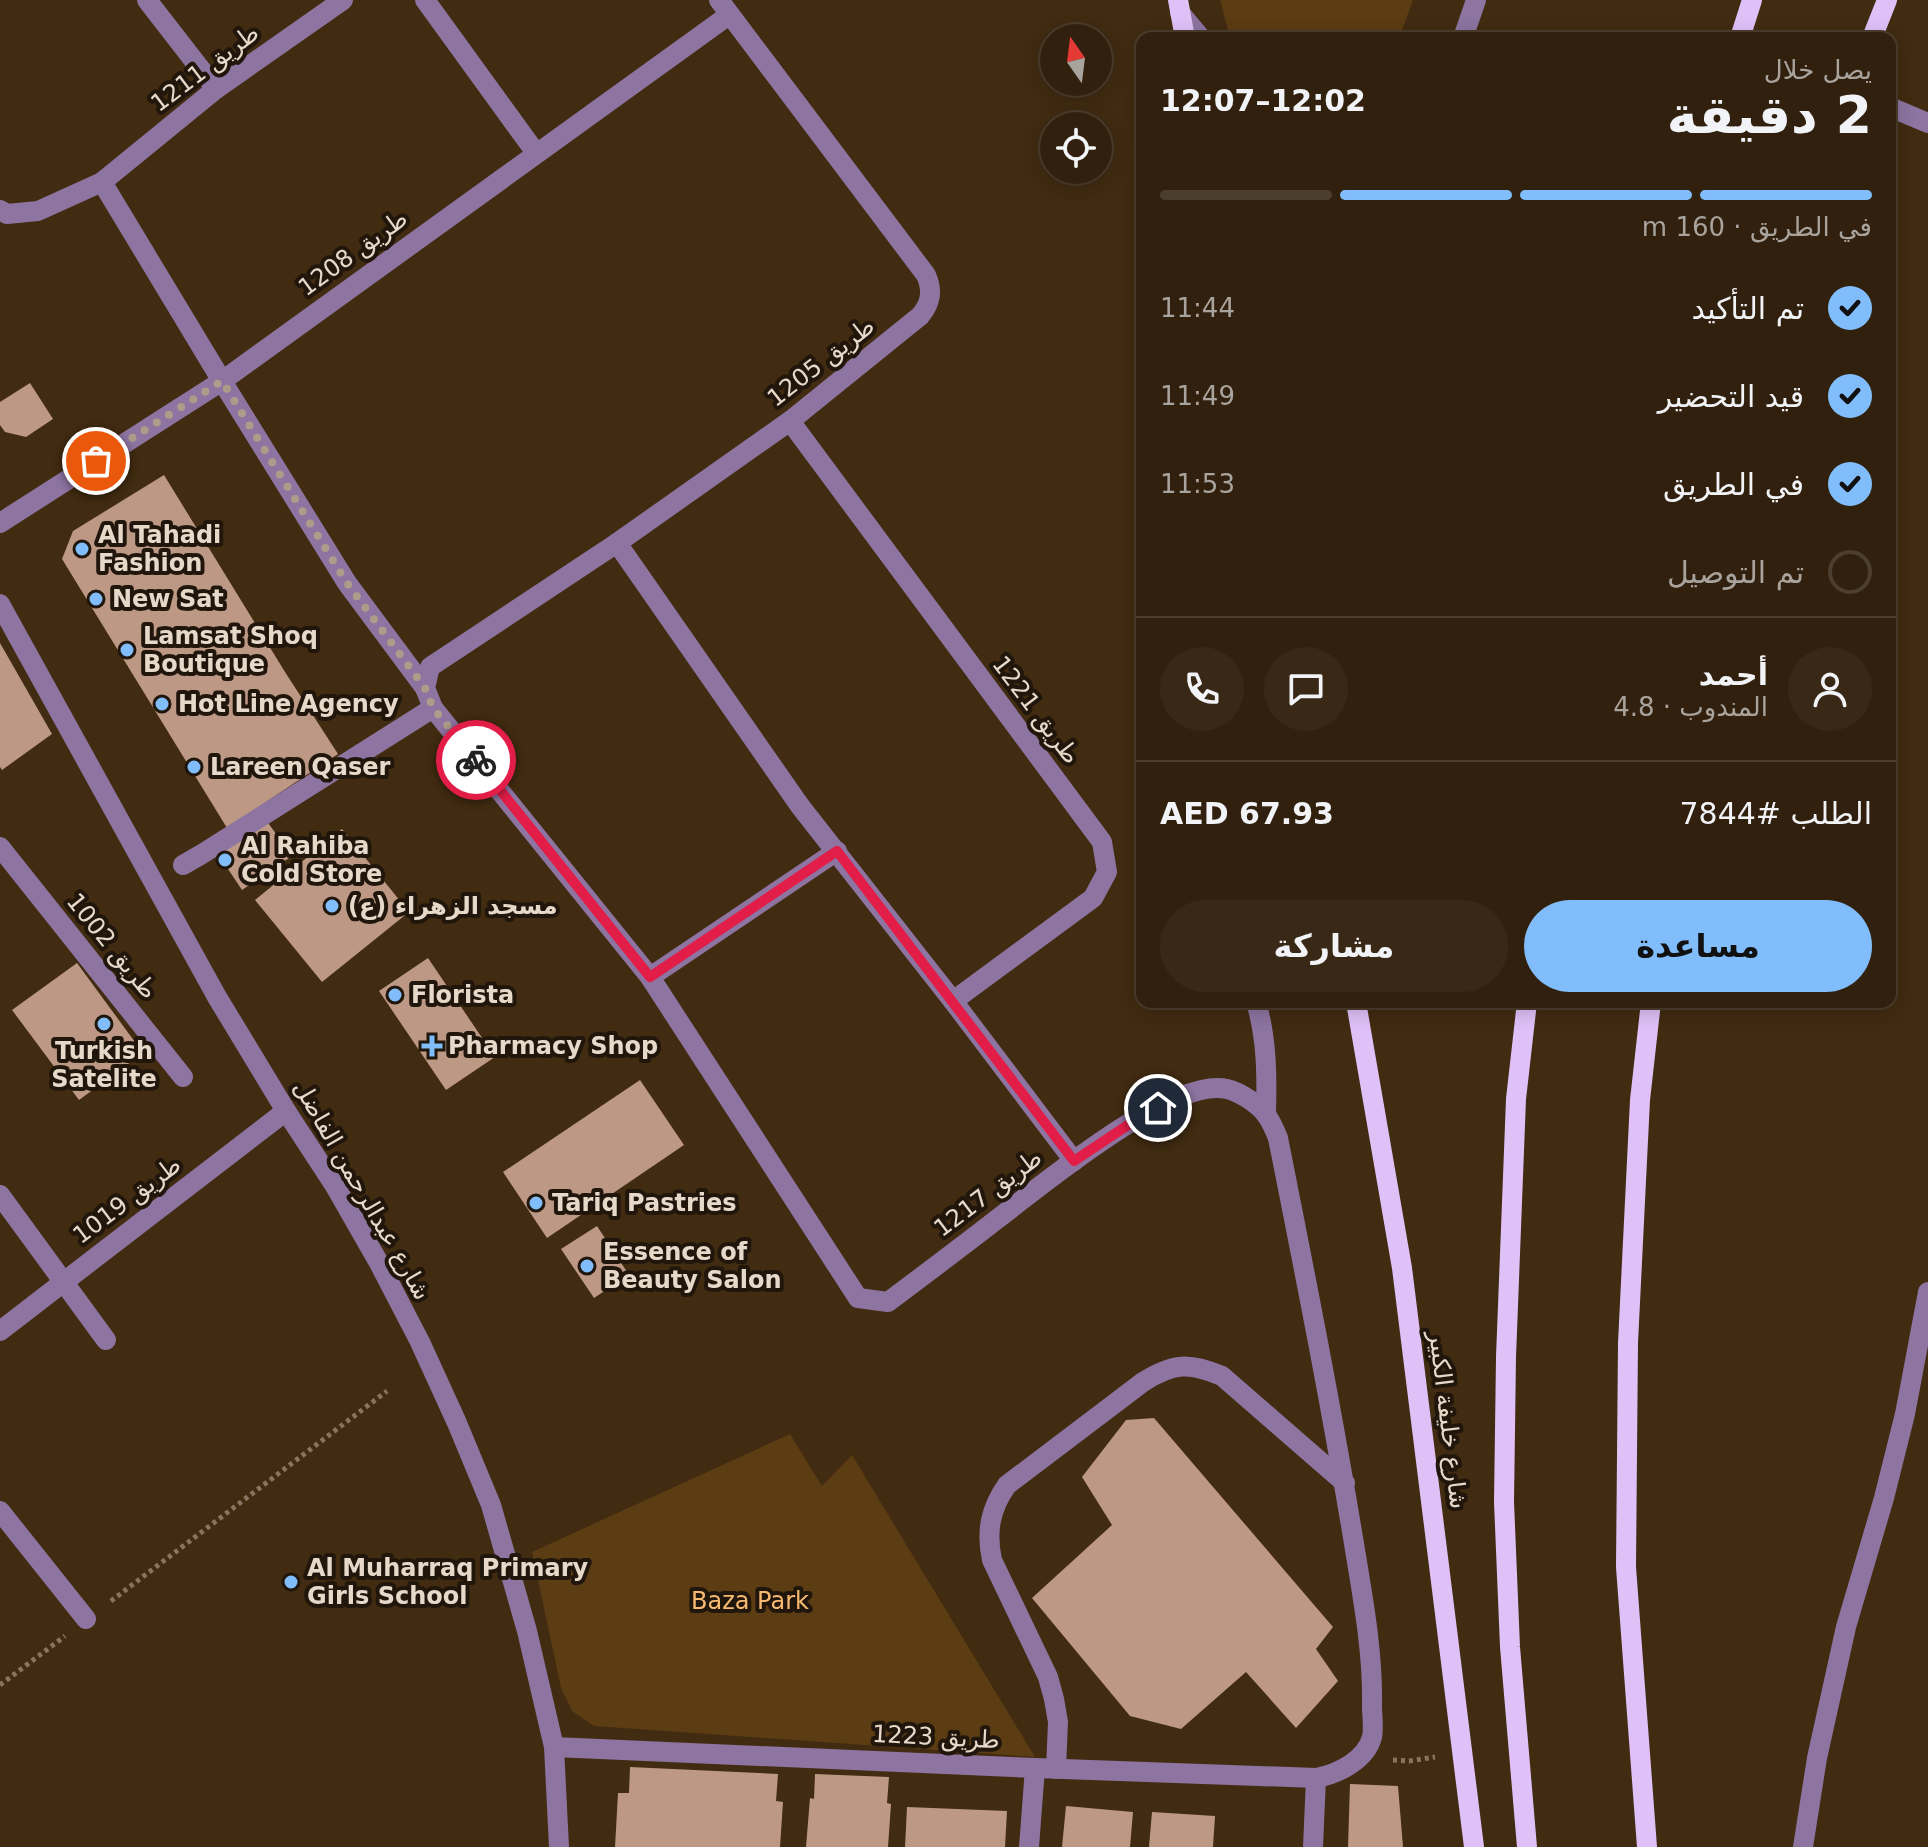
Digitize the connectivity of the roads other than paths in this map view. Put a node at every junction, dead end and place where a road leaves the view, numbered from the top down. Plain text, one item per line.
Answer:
1 (147, 0) edge
2 (343, 0) edge
3 (425, 0) edge
4 (1476, 0) edge
5 (1752, 0) edge
6 (1887, 0) edge
7 (1179, 6) edge
8 (724, 7) edge
9 (1184, 32) edge
10 (1197, 32) edge
11 (1465, 32) edge
12 (1742, 32) edge
13 (1874, 32) edge
14 (216, 89) junction
15 (1896, 110) edge
16 (1928, 123) edge
17 (536, 153) junction
18 (102, 182) junction
19 (0, 210) edge
20 (222, 381) junction
21 (790, 421) junction
22 (0, 523) edge
23 (617, 543) junction
24 (0, 604) edge
25 (425, 688) junction
26 (433, 708) junction
27 (837, 851) junction
28 (2, 856) edge
29 (183, 865) dead end
30 (650, 977) junction
31 (953, 1001) junction
32 (1257, 1008) edge
33 (1357, 1008) edge
34 (1526, 1008) edge
35 (1650, 1008) edge
36 (183, 1077) dead end
37 (286, 1111) junction
38 (1266, 1114) junction
39 (1074, 1161) junction
40 (0, 1195) edge
41 (64, 1282) junction
42 (1928, 1292) edge
43 (0, 1331) edge
44 (106, 1340) dead end
45 (1345, 1483) junction
46 (0, 1511) edge
47 (86, 1619) road end
48 (554, 1747) junction
49 (1045, 1769) junction
50 (1316, 1778) junction
51 (559, 1847) edge
52 (1029, 1847) edge
53 (1313, 1847) edge
54 (1474, 1847) edge
55 (1527, 1847) edge
56 (1647, 1847) edge
57 (1803, 1847) edge

1 - 14 street
2 - 14 street, طريق 1211
3 - 17 street
4 - 11 street
5 - 12 main road
6 - 13 main road
7 - 9 main road
7 - 10 street
8 - 17 street, طريق 1208
8 - 21 street, طريق 1205
14 - 18 street, طريق 1211
15 - 16 street
17 - 20 street, طريق 1208
18 - 19 street, طريق 1211
18 - 20 street
20 - 22 street, طريق 1208
20 - 25 street, طريق 1217
21 - 23 street, طريق 1205
21 - 31 street, طريق 1221
23 - 25 street, طريق 1205
23 - 27 street
24 - 37 street, شارع عبدالرحمن الفاضل
25 - 26 street, طريق 1217
26 - 29 street
26 - 30 street, طريق 1217
27 - 30 street
27 - 31 street
28 - 36 street, طريق 1002
30 - 39 street, طريق 1217
31 - 39 street
32 - 38 street
33 - 54 main road, شارع خليفة الكبير
34 - 55 main road, شارع خليفة الكبير
35 - 56 main road
37 - 41 street, طريق 1019
37 - 48 street, شارع عبدالرحمن الفاضل
38 - 39 street, طريق 1217
38 - 45 street
40 - 41 street
41 - 43 street, طريق 1019
41 - 44 street
42 - 57 street
45 - 49 street
45 - 50 street, طريق 1223
46 - 47 street
48 - 49 street, طريق 1223
48 - 51 street, شارع عبدالرحمن الفاضل
49 - 50 street, طريق 1223
49 - 52 street
50 - 53 street

